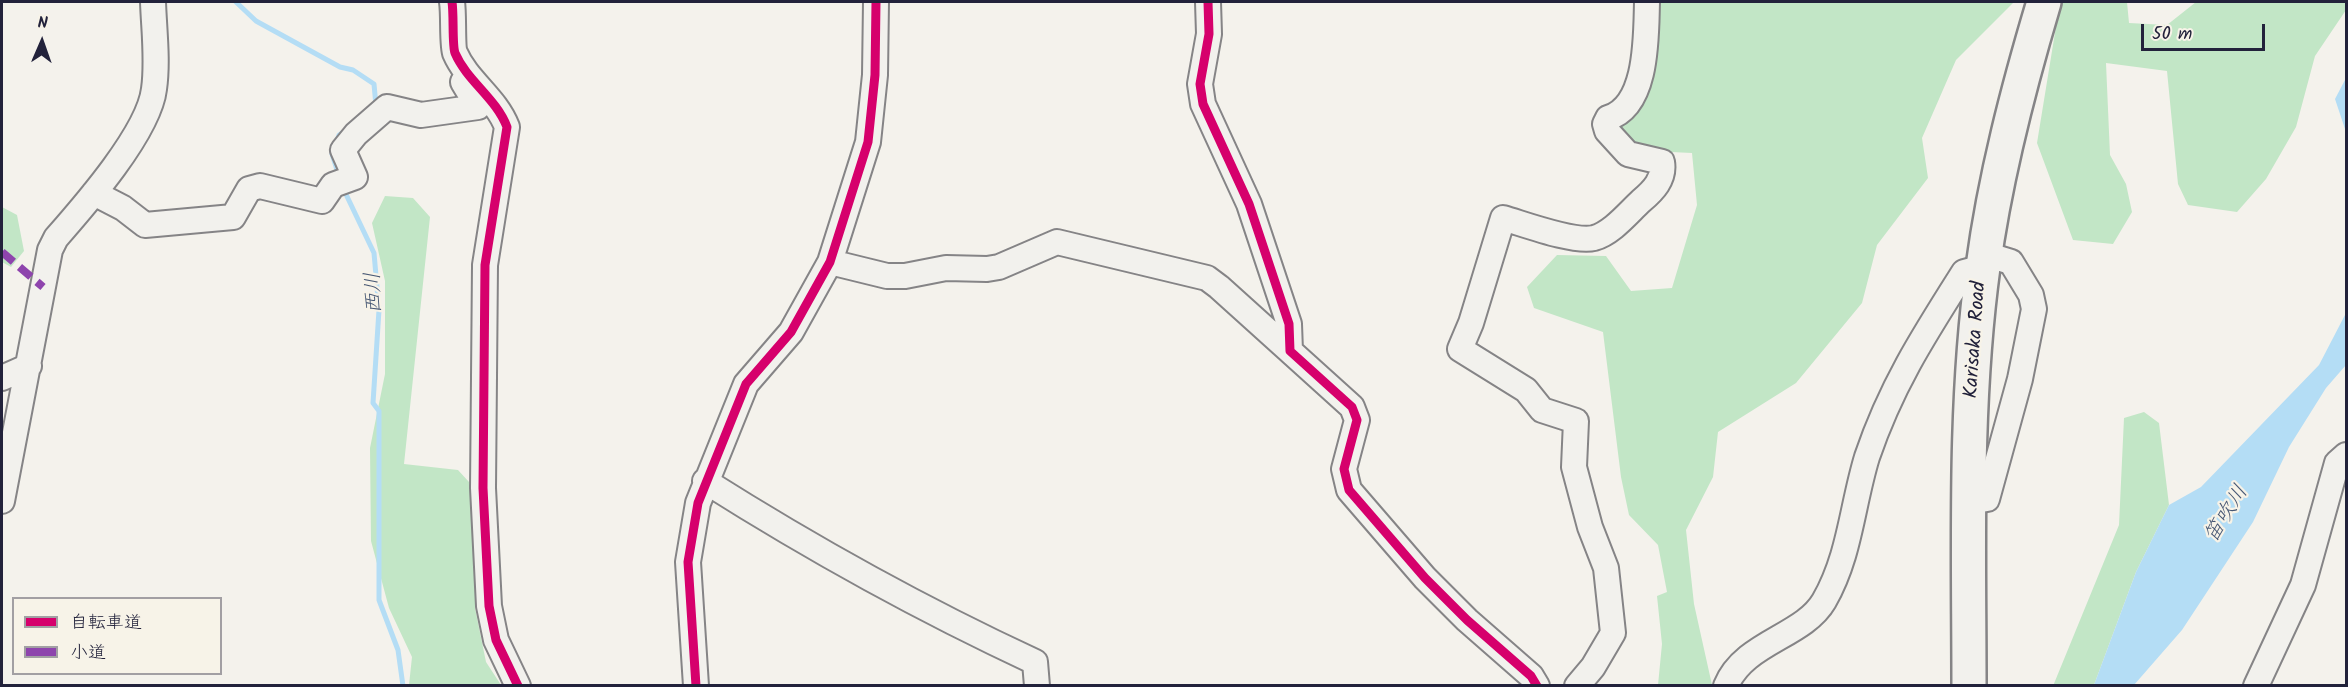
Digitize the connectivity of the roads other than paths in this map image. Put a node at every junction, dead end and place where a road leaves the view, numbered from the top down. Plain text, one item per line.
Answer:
1 (153, 2) edge
2 (452, 2) edge
3 (876, 2) edge
4 (1208, 2) edge
5 (1647, 2) edge
6 (2044, 2) edge
7 (459, 61) junction
8 (94, 193) junction
9 (1984, 261) junction
10 (830, 262) junction
11 (1290, 351) junction
12 (29, 366) junction
13 (2, 378) edge
14 (2346, 455) edge
15 (705, 481) junction
16 (2, 501) edge
17 (1969, 502) junction
18 (518, 686) edge
19 (696, 686) edge
20 (1037, 686) edge
21 (1537, 686) edge
22 (1577, 686) edge
23 (1726, 686) edge
24 (1969, 686) edge
25 (2256, 686) edge

1 - 8 street
2 - 7 street
3 - 10 street
4 - 11 street
5 - 22 street
6 - 9 highway, Karisaka Road
7 - 8 street
7 - 18 street
8 - 12 street
9 - 17 highway, Karisaka Road
9 - 17 street
9 - 23 street
10 - 11 street
10 - 15 street
11 - 21 street
12 - 13 street
12 - 16 street
14 - 25 street
15 - 19 street
15 - 20 street
17 - 24 highway, Karisaka Road

